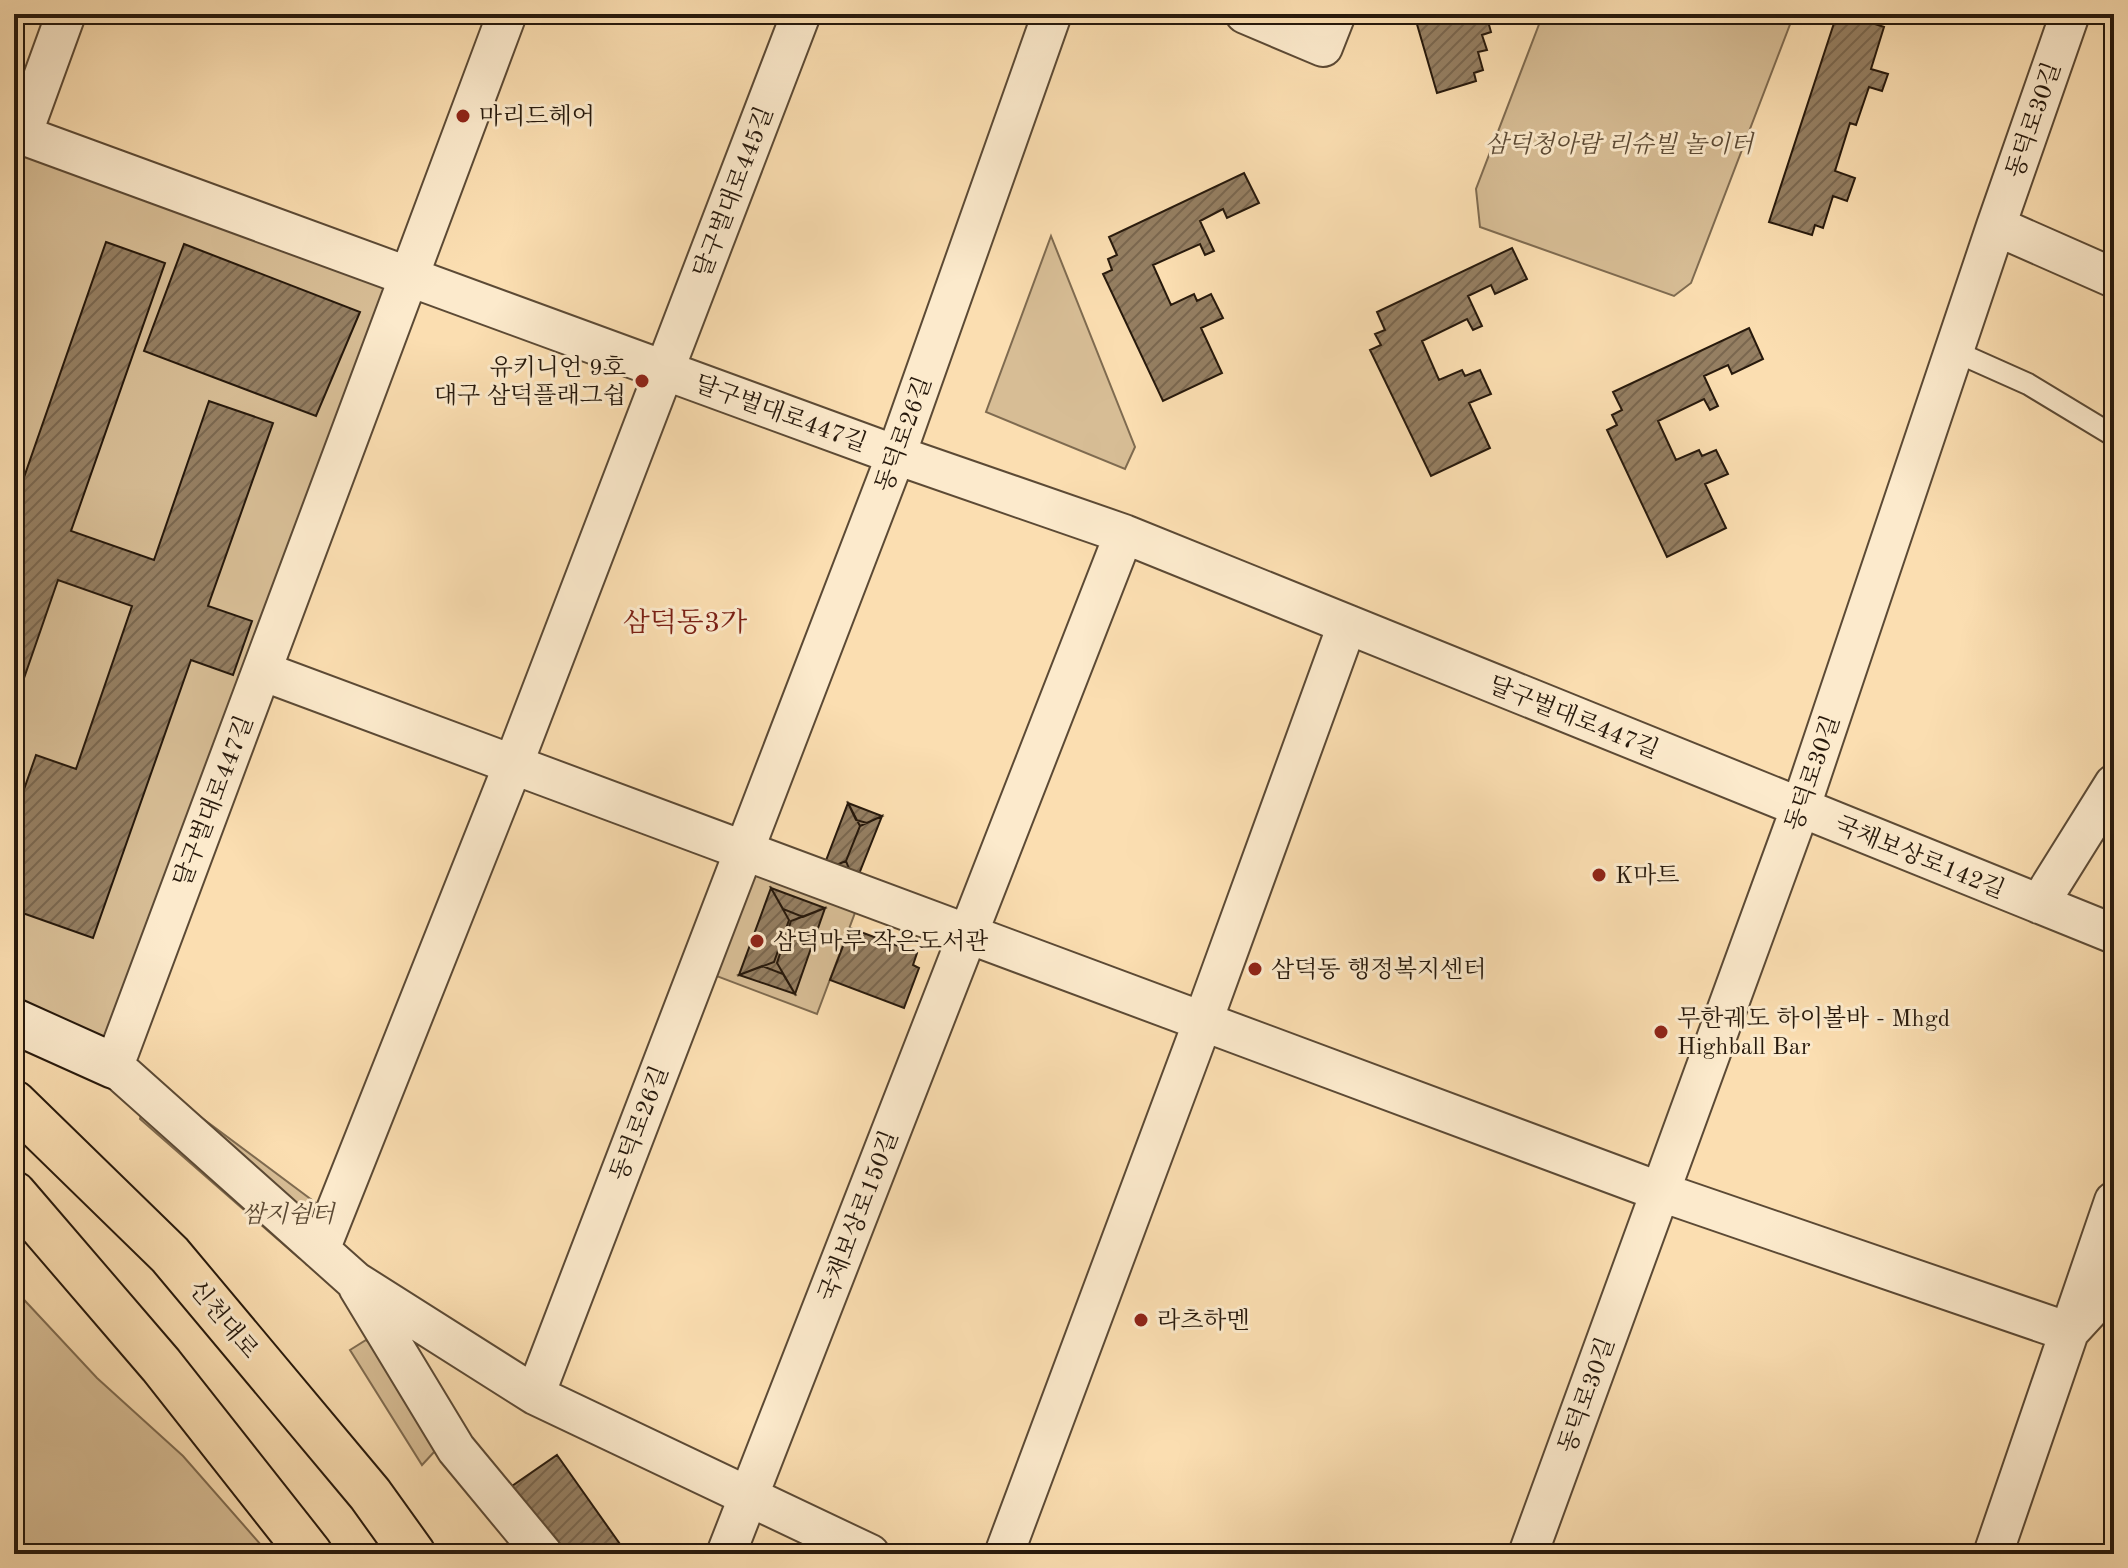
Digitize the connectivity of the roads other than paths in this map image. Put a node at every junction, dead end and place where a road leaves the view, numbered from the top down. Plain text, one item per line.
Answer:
1 (66, 14) edge
2 (507, 14) edge
3 (801, 14) edge
4 (1052, 14) edge
5 (1245, 14) edge
6 (2070, 14) edge
7 (1329, 30) edge
8 (18, 134) edge
9 (1996, 226) junction
10 (410, 277) junction
11 (2114, 278) edge
12 (1954, 351) junction
13 (665, 370) junction
14 (2114, 436) edge
15 (896, 455) junction
16 (1124, 534) junction
17 (1347, 625) junction
18 (262, 671) junction
19 (513, 765) junction
20 (2114, 784) edge
21 (1800, 809) junction
22 (744, 851) junction
23 (2039, 904) junction
24 (968, 933) junction
25 (2114, 934) edge
26 (14, 1021) edge
27 (1203, 1021) junction
28 (114, 1066) junction
29 (14, 1070) edge
30 (14, 1103) edge
31 (1661, 1192) junction
32 (14, 1194) edge
33 (2114, 1201) edge
34 (14, 1237) edge
35 (320, 1250) junction
36 (170, 1255) junction
37 (355, 1281) junction
38 (2114, 1283) edge
39 (2069, 1332) junction
40 (161, 1365) junction
41 (535, 1395) junction
42 (748, 1498) junction
43 (310, 1554) edge
44 (413, 1554) edge
45 (543, 1554) edge
46 (726, 1554) edge
47 (870, 1554) edge
48 (1004, 1554) edge
49 (1528, 1554) edge
50 (1993, 1554) edge

1 - 8 street
2 - 10 street
3 - 13 street, 달구벌대로445길
4 - 15 street, 동덕로26길
5 - 7 street
6 - 9 street, 동덕로30길
8 - 10 street, 달구벌대로447길
9 - 11 street
9 - 12 street, 동덕로30길
10 - 13 street, 달구벌대로447길
10 - 18 street, 달구벌대로447길
12 - 14 lane
12 - 21 street, 동덕로30길
13 - 15 street, 달구벌대로447길
13 - 19 street, 달구벌대로447길
15 - 16 street, 달구벌대로447길
15 - 22 street, 동덕로26길
16 - 17 street, 달구벌대로447길
16 - 24 street
17 - 21 street, 달구벌대로447길
17 - 27 street
18 - 19 street
18 - 28 street, 달구벌대로447길
19 - 22 street
19 - 35 street, 달구벌대로447길
20 - 23 street
21 - 23 street, 국채보상로142길
21 - 31 street, 동덕로30길
22 - 24 street
22 - 41 street, 동덕로26길
23 - 25 street, 국채보상로142길
24 - 27 street
24 - 42 street, 국채보상로150길
26 - 28 street
27 - 31 street
27 - 48 street
28 - 35 street
29 - 36 highway
30 - 36 highway, 신천대로
31 - 39 street
31 - 49 street, 동덕로30길
32 - 40 highway
33 - 39 street
34 - 40 highway
35 - 37 street
36 - 44 highway, 신천대로
37 - 41 street
37 - 45 street
38 - 39 street
39 - 50 street
40 - 43 highway
41 - 42 street
42 - 46 street, 국채보상로150길
42 - 47 street

